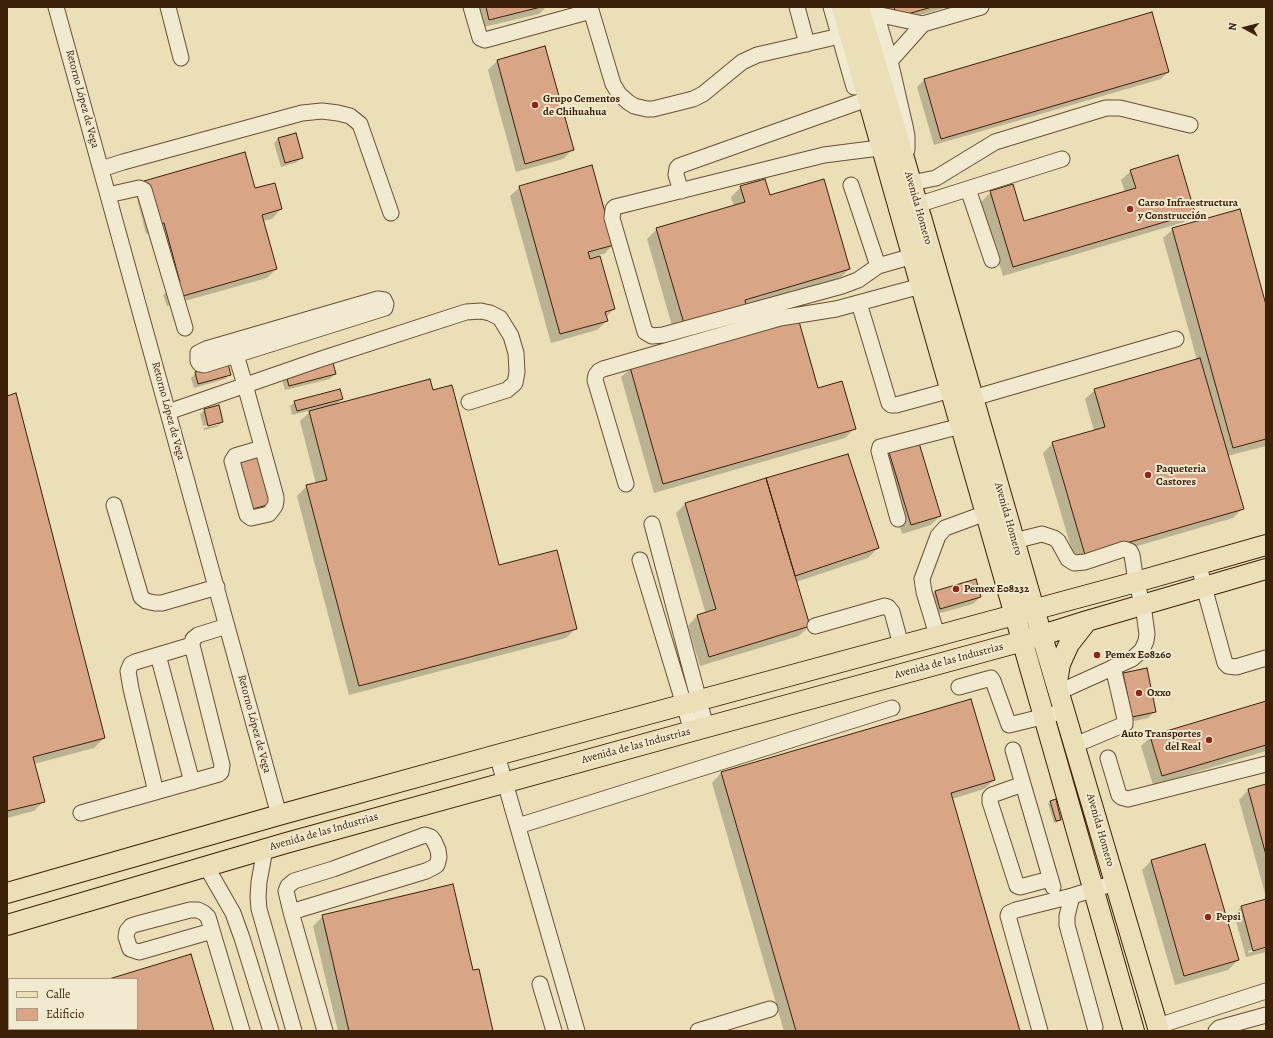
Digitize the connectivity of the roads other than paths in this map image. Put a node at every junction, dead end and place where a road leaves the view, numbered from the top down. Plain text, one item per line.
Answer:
1 (56, 7) edge
2 (168, 7) edge
3 (472, 7) edge
4 (796, 7) edge
5 (831, 7) edge
6 (842, 7) edge
7 (981, 7) edge
8 (590, 9) edge
9 (869, 9) edge
10 (923, 24) junction
11 (840, 36) junction
12 (806, 44) junction
13 (181, 58) dead end
14 (890, 61) junction
15 (859, 102) junction
16 (1190, 125) dead end
17 (1062, 159) dead end
18 (896, 165) junction
19 (101, 169) junction
20 (851, 185) dead end
21 (968, 189) junction
22 (681, 191) junction
23 (108, 195) junction
24 (918, 205) junction
25 (391, 213) dead end
26 (913, 256) junction
27 (992, 260) dead end
28 (878, 266) junction
29 (921, 286) junction
30 (859, 303) junction
31 (185, 328) dead end
32 (1176, 339) dead end
33 (236, 355) junction
34 (245, 385) junction
35 (951, 390) junction
36 (973, 398) junction
37 (468, 402) dead end
38 (168, 412) junction
39 (961, 426) junction
40 (262, 448) dead end
41 (626, 484) dead end
42 (114, 505) dead end
43 (986, 513) junction
44 (898, 519) dead end
45 (652, 524) dead end
46 (1014, 541) junction
47 (1266, 545) edge
48 (640, 560) dead end
49 (1199, 564) junction
50 (1266, 570) edge
51 (1136, 582) junction
52 (216, 587) junction
53 (1204, 587) junction
54 (670, 590) junction
55 (651, 595) junction
56 (1143, 605) junction
57 (1034, 609) junction
58 (1015, 615) junction
59 (1087, 621) junction
60 (227, 626) junction
61 (815, 626) dead end
62 (937, 635) junction
63 (1042, 636) junction
64 (1023, 641) junction
65 (901, 645) junction
66 (192, 646) junction
67 (158, 655) junction
68 (1266, 658) edge
69 (689, 665) junction
70 (1113, 667) junction
71 (674, 669) junction
72 (959, 687) dead end
73 (1060, 695) junction
74 (691, 702) junction
75 (892, 708) dead end
76 (1045, 716) junction
77 (699, 729) junction
78 (1075, 745) junction
79 (1013, 750) dead end
80 (497, 755) junction
81 (1108, 758) dead end
82 (1266, 764) edge
83 (192, 782) junction
84 (505, 782) junction
85 (1023, 784) junction
86 (156, 792) junction
87 (81, 813) dead end
88 (279, 815) junction
89 (518, 826) junction
90 (286, 843) junction
91 (265, 849) junction
92 (206, 866) junction
93 (1050, 879) junction
94 (1116, 883) junction
95 (1094, 888) junction
96 (7, 893) edge
97 (1072, 896) junction
98 (1056, 900) junction
99 (291, 912) junction
100 (7, 925) edge
101 (212, 931) junction
102 (265, 931) junction
103 (242, 938) junction
104 (540, 984) dead end
105 (1266, 992) edge
106 (770, 1009) dead end
107 (1266, 1015) edge
108 (1095, 1027) dead end
109 (1158, 1029) edge
110 (242, 1031) edge
111 (271, 1031) edge
112 (294, 1031) edge
113 (325, 1031) edge
114 (554, 1031) edge
115 (577, 1031) edge
116 (698, 1031) edge
117 (1040, 1031) edge
118 (1134, 1031) edge
119 (1216, 1031) edge

1 - 19 street, Retorno López de Vega
2 - 13 street
3 - 8 street
4 - 12 street
5 - 11 street
6 - 18 main road, Avenida Homero
7 - 10 street
8 - 12 street
9 - 10 street
9 - 14 street
9 - 18 main road, Avenida Homero
10 - 14 street
11 - 12 street
11 - 15 street
14 - 18 street
15 - 18 street
15 - 22 street
16 - 18 street
17 - 21 street
18 - 22 street
18 - 24 main road, Avenida Homero
18 - 26 main road, Avenida Homero
19 - 23 street, Retorno López de Vega
19 - 25 street
20 - 28 street
21 - 24 street
21 - 27 street
22 - 28 street
23 - 31 street
23 - 38 street, Retorno López de Vega
24 - 36 main road, Avenida Homero
26 - 28 street
26 - 29 main road, Avenida Homero
29 - 30 street
29 - 35 main road, Avenida Homero
30 - 35 street
30 - 41 street
32 - 36 street
33 - 33 street
33 - 34 street
34 - 37 street
34 - 38 street
34 - 40 street
35 - 39 main road, Avenida Homero
36 - 46 main road, Avenida Homero
38 - 52 street, Retorno López de Vega
39 - 43 main road, Avenida Homero
39 - 44 street
42 - 52 street
43 - 58 main road, Avenida Homero
43 - 62 street
45 - 54 street
46 - 51 street
46 - 57 main road, Avenida Homero
47 - 49 main road
48 - 55 street
49 - 51 main road
49 - 53 street
50 - 53 main road, Avenida de las Industrias
51 - 56 street
51 - 57 main road
52 - 60 street, Retorno López de Vega
53 - 56 main road, Avenida de las Industrias
53 - 68 street
54 - 55 street
54 - 69 street
55 - 71 street
56 - 59 main road, Avenida de las Industrias
56 - 70 street
57 - 58 main road
57 - 63 main road, Avenida Homero
58 - 62 main road
58 - 64 main road, Avenida Homero
59 - 63 main road, Avenida de las Industrias
59 - 73 main road
60 - 66 street
60 - 88 street, Retorno López de Vega
61 - 65 street
62 - 65 main road
63 - 64 main road, Avenida de las Industrias
63 - 73 main road, Avenida Homero
64 - 76 main road, Avenida Homero
64 - 77 main road, Avenida de las Industrias
65 - 74 main road
66 - 67 street
66 - 83 street
67 - 83 street
67 - 86 street
69 - 71 street
69 - 74 street
70 - 73 street
70 - 78 street
71 - 74 street
72 - 76 street
73 - 76 street
73 - 78 main road, Avenida Homero
74 - 77 street
74 - 80 main road
75 - 89 street
76 - 95 main road, Avenida Homero
77 - 84 main road, Avenida de las Industrias
78 - 94 main road, Avenida Homero
79 - 85 street
80 - 84 street
80 - 88 main road
81 - 82 street
83 - 86 street
84 - 89 street
84 - 90 main road, Avenida de las Industrias
85 - 93 street
85 - 93 street
86 - 87 street
88 - 90 main road
88 - 96 main road
89 - 115 street
90 - 91 main road, Avenida de las Industrias
91 - 92 main road, Avenida de las Industrias
91 - 102 street
92 - 100 main road, Avenida de las Industrias
92 - 103 street
93 - 98 street
94 - 95 street
94 - 109 main road, Avenida Homero
95 - 97 street
95 - 118 main road, Avenida Homero
97 - 98 street
97 - 108 street
98 - 117 street
99 - 99 street
99 - 113 street
101 - 101 street
101 - 110 street
102 - 103 street
102 - 112 street
103 - 111 street
104 - 114 street
105 - 109 street
106 - 116 street
107 - 119 street

